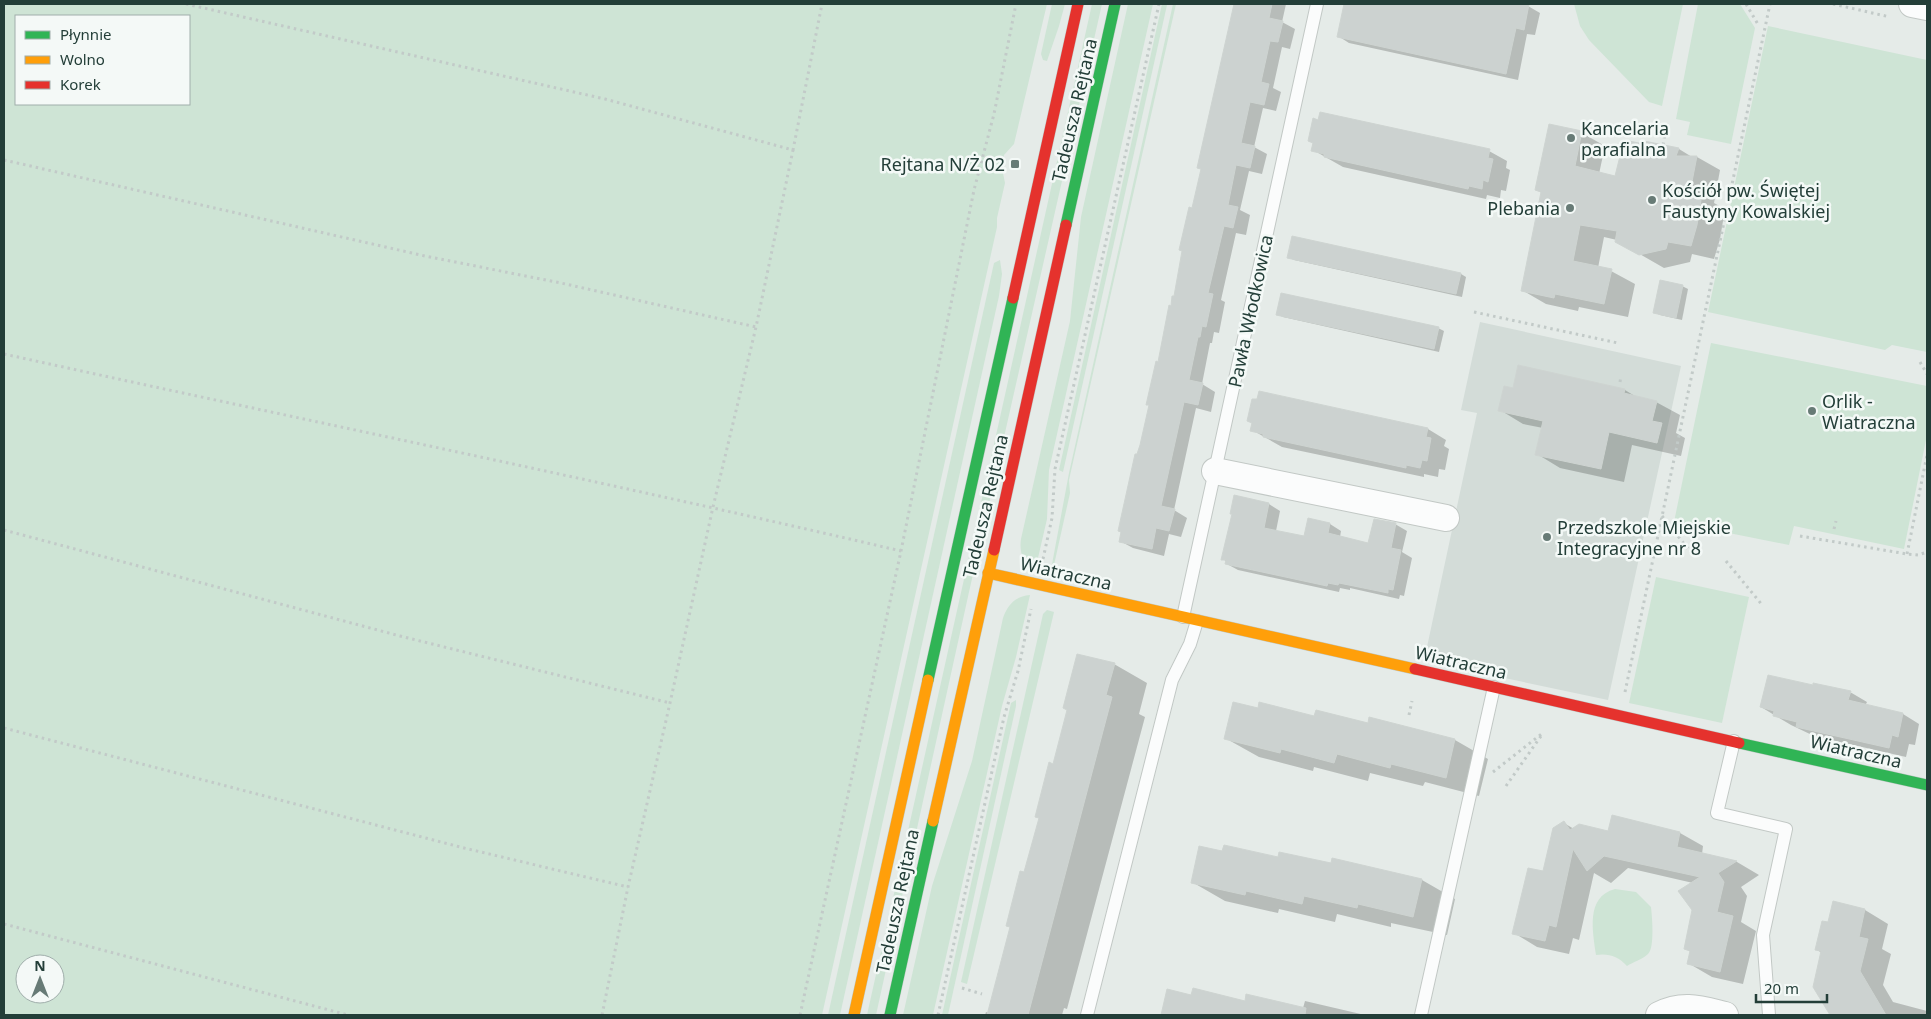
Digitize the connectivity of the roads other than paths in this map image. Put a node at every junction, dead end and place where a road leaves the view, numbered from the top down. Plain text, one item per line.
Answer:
1 (1078, 4) edge
2 (1115, 4) edge
3 (1317, 4) edge
4 (1927, 7) edge
5 (1906, 12) edge
6 (1215, 471) junction
7 (1446, 518) dead end
8 (988, 573) junction
9 (1183, 617) junction
10 (1197, 620) junction
11 (1494, 687) junction
12 (1734, 741) junction
13 (1927, 785) edge
14 (854, 1015) edge
15 (890, 1015) edge
16 (1086, 1015) edge
17 (1421, 1015) edge
18 (1659, 1015) edge
19 (1725, 1015) edge
20 (1768, 1015) edge

1 - 14 main road, Tadeusza Rejtana
2 - 8 main road, Tadeusza Rejtana
3 - 6 lane, Pawła Włodkowica
4 - 5 street
6 - 7 street
6 - 9 lane, Pawła Włodkowica
8 - 9 main road, Wiatraczna
8 - 15 main road, Tadeusza Rejtana
9 - 10 main road, Wiatraczna
10 - 11 main road, Wiatraczna
10 - 16 lane
11 - 12 main road, Wiatraczna
11 - 17 lane
12 - 13 main road, Wiatraczna
12 - 20 lane
18 - 19 street

